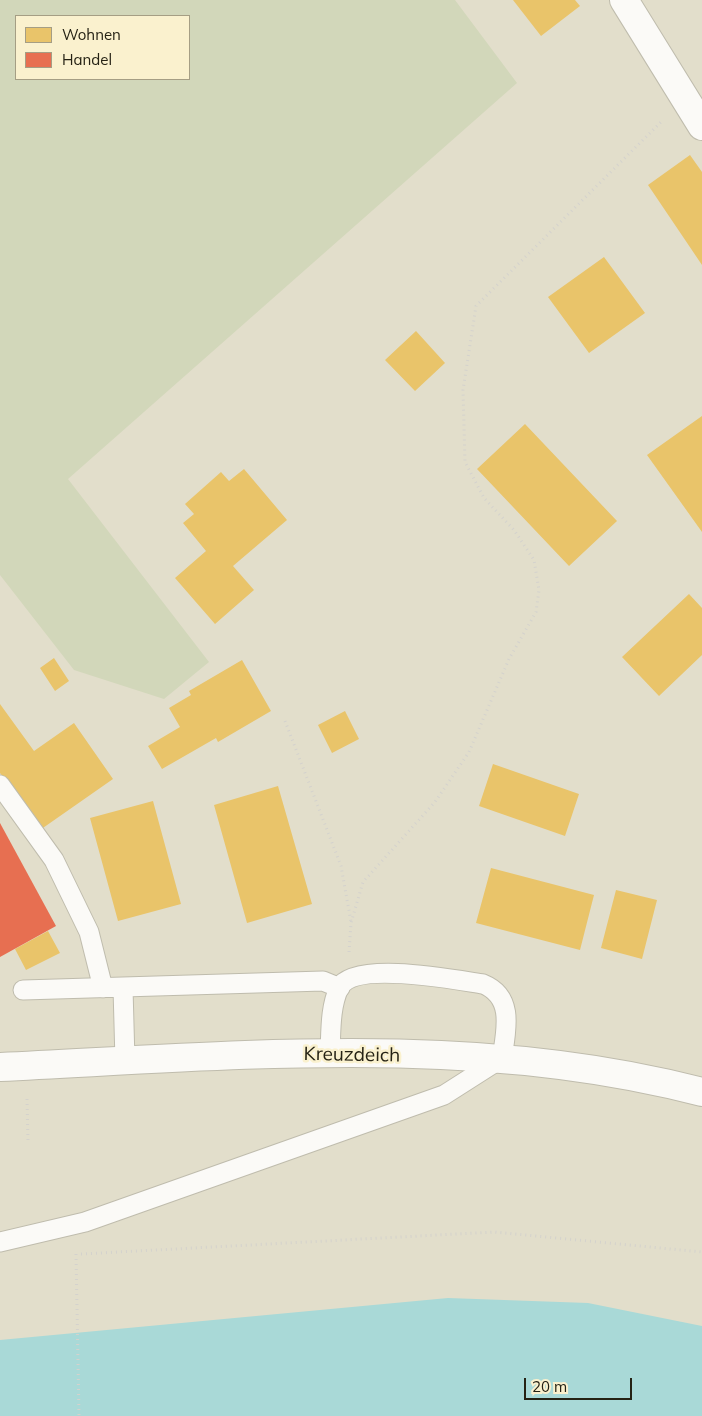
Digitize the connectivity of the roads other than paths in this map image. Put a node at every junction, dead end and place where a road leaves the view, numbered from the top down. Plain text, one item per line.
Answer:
1 (624, 0) edge
2 (702, 126) edge
3 (0, 785) edge
4 (343, 984) junction
5 (104, 988) junction
6 (124, 988) junction
7 (23, 990) dead end
8 (330, 1052) junction
9 (502, 1058) junction
10 (125, 1061) junction
11 (13, 1066) edge
12 (702, 1092) edge
13 (0, 1242) edge

1 - 2 street
3 - 5 lane
4 - 6 lane
4 - 8 lane
4 - 9 lane
5 - 6 lane
5 - 7 lane
6 - 10 lane
8 - 9 street, Kreuzdeich
8 - 10 street, Kreuzdeich
9 - 12 street, Kreuzdeich
9 - 13 lane
10 - 11 street, Kreuzdeich

